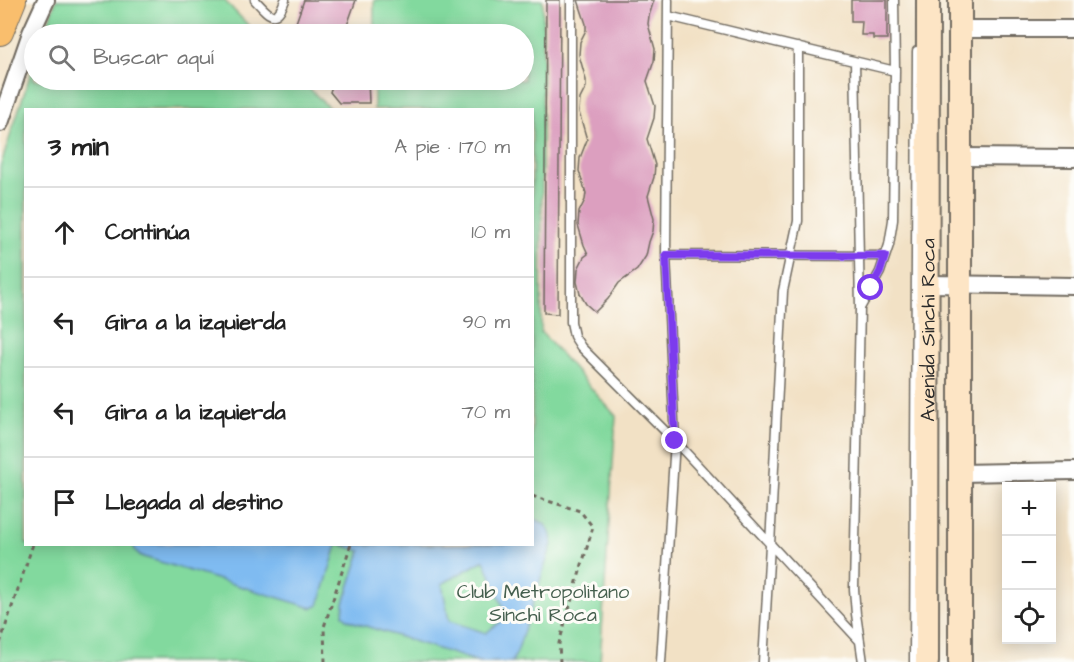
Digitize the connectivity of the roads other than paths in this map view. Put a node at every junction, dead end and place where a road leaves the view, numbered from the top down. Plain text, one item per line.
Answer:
1 (13, 0) edge
2 (46, 0) edge
3 (255, 0) edge
4 (285, 0) edge
5 (571, 0) edge
6 (668, 0) edge
7 (894, 0) edge
8 (928, 0) edge
9 (960, 0) edge
10 (668, 16) junction
11 (35, 24) edge
12 (1074, 28) edge
13 (960, 29) junction
14 (0, 32) edge
15 (798, 47) junction
16 (917, 47) dead end
17 (24, 53) edge
18 (855, 62) junction
19 (895, 71) junction
20 (0, 123) edge
21 (960, 157) junction
22 (1074, 158) edge
23 (666, 255) junction
24 (790, 256) junction
25 (859, 256) junction
26 (885, 256) junction
27 (927, 284) junction
28 (960, 284) junction
29 (1074, 286) edge
30 (860, 308) junction
31 (675, 441) junction
32 (1074, 471) edge
33 (960, 473) junction
34 (770, 545) junction
35 (860, 640) junction
36 (661, 662) edge
37 (763, 662) edge
38 (863, 662) edge
39 (914, 662) edge
40 (927, 662) edge
41 (960, 662) edge

1 - 14 main road
2 - 11 street
3 - 4 lane
5 - 31 lane
6 - 10 lane
7 - 19 lane
8 - 27 main road, Avenida Sinchi Roca
9 - 13 main road, Avenida Sinchi Roca
10 - 15 lane
10 - 23 lane
12 - 13 street
13 - 21 main road, Avenida Sinchi Roca
15 - 18 lane
15 - 24 lane
16 - 39 lane
17 - 20 street
18 - 19 lane
18 - 25 lane
19 - 26 lane
21 - 22 street
21 - 28 main road, Avenida Sinchi Roca
23 - 24 lane
23 - 31 lane
24 - 25 lane
24 - 34 lane
25 - 26 lane
25 - 30 lane
26 - 30 lane
27 - 28 street
27 - 40 main road, Avenida Sinchi Roca
28 - 29 street
28 - 33 main road, Avenida Sinchi Roca
30 - 35 lane
31 - 34 lane
31 - 36 lane
32 - 33 street
33 - 41 main road, Avenida Sinchi Roca
34 - 35 lane
34 - 37 lane
35 - 38 lane

